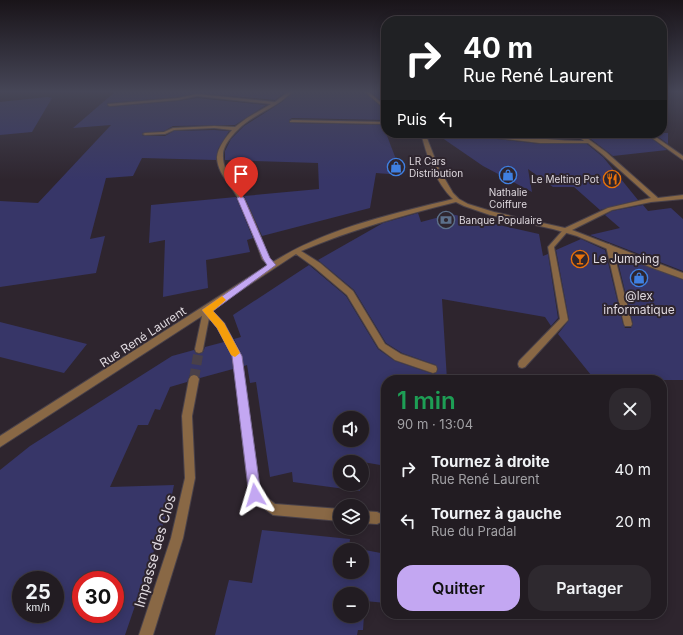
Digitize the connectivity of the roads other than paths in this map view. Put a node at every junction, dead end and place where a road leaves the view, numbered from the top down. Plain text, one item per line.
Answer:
1 (248, 121) edge
2 (292, 121) dead end
3 (381, 123) edge
4 (236, 129) junction
5 (145, 134) dead end
6 (424, 138) edge
7 (518, 138) edge
8 (583, 138) edge
9 (654, 138) edge
10 (587, 142) junction
11 (683, 158) edge
12 (683, 197) edge
13 (457, 200) junction
14 (657, 200) junction
15 (565, 231) junction
16 (609, 246) junction
17 (296, 251) junction
18 (272, 265) junction
19 (683, 276) edge
20 (207, 310) junction
21 (628, 324) dead end
22 (199, 349) tunnel mouth
23 (522, 364) dead end
24 (433, 368) dead end
25 (194, 379) tunnel mouth
26 (0, 442) edge
27 (333, 514) edge
28 (369, 517) edge
29 (377, 518) dead end
30 (146, 635) edge

1 - 4 street
2 - 3 street
4 - 5 street
4 - 18 street
6 - 13 street
7 - 10 street
8 - 10 street
9 - 11 street
10 - 14 street
12 - 14 street
13 - 15 street
13 - 17 street, Rue René Laurent
14 - 15 street
15 - 16 street
15 - 23 street
16 - 19 street
16 - 21 street
17 - 18 street, Rue René Laurent
17 - 24 street
18 - 20 street, Rue René Laurent
20 - 22 street
20 - 26 street, Rue René Laurent
20 - 27 street
25 - 30 street, Impasse des Clos
28 - 29 street

